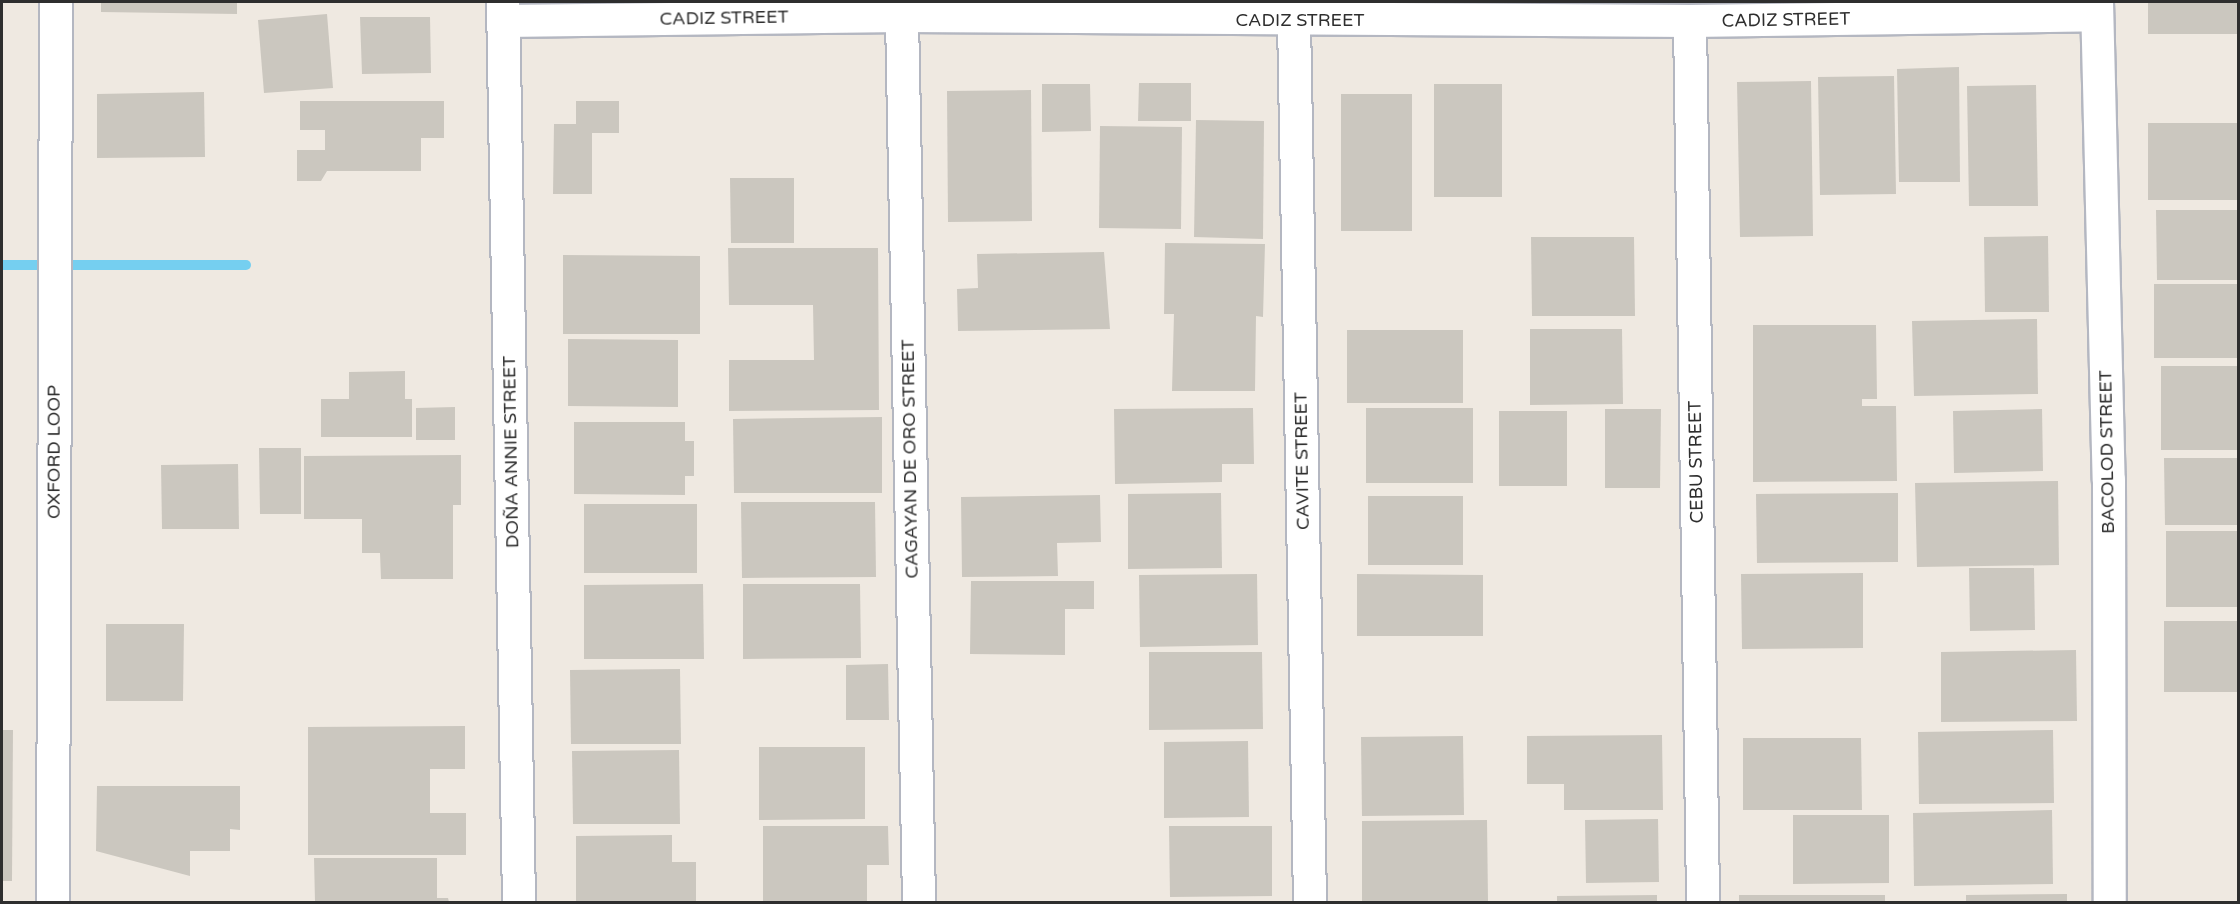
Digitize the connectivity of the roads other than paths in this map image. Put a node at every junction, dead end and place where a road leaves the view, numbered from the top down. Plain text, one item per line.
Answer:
1 (56, 2) edge
2 (2097, 8) edge
3 (503, 11) edge
4 (902, 16) junction
5 (1294, 20) junction
6 (1690, 21) junction
7 (52, 903) edge
8 (519, 903) edge
9 (919, 903) edge
10 (1310, 903) edge
11 (1703, 903) edge
12 (2110, 903) edge

1 - 7 street, OXFORD LOOP
2 - 6 street, CADIZ STREET
2 - 12 street, BACOLOD STREET
3 - 4 street, CADIZ STREET
3 - 8 street, DOÑA ANNIE STREET
4 - 5 street, CADIZ STREET
4 - 9 street, CAGAYAN DE ORO STREET
5 - 6 street, CADIZ STREET
5 - 10 street, CAVITE STREET
6 - 11 street, CEBU STREET

